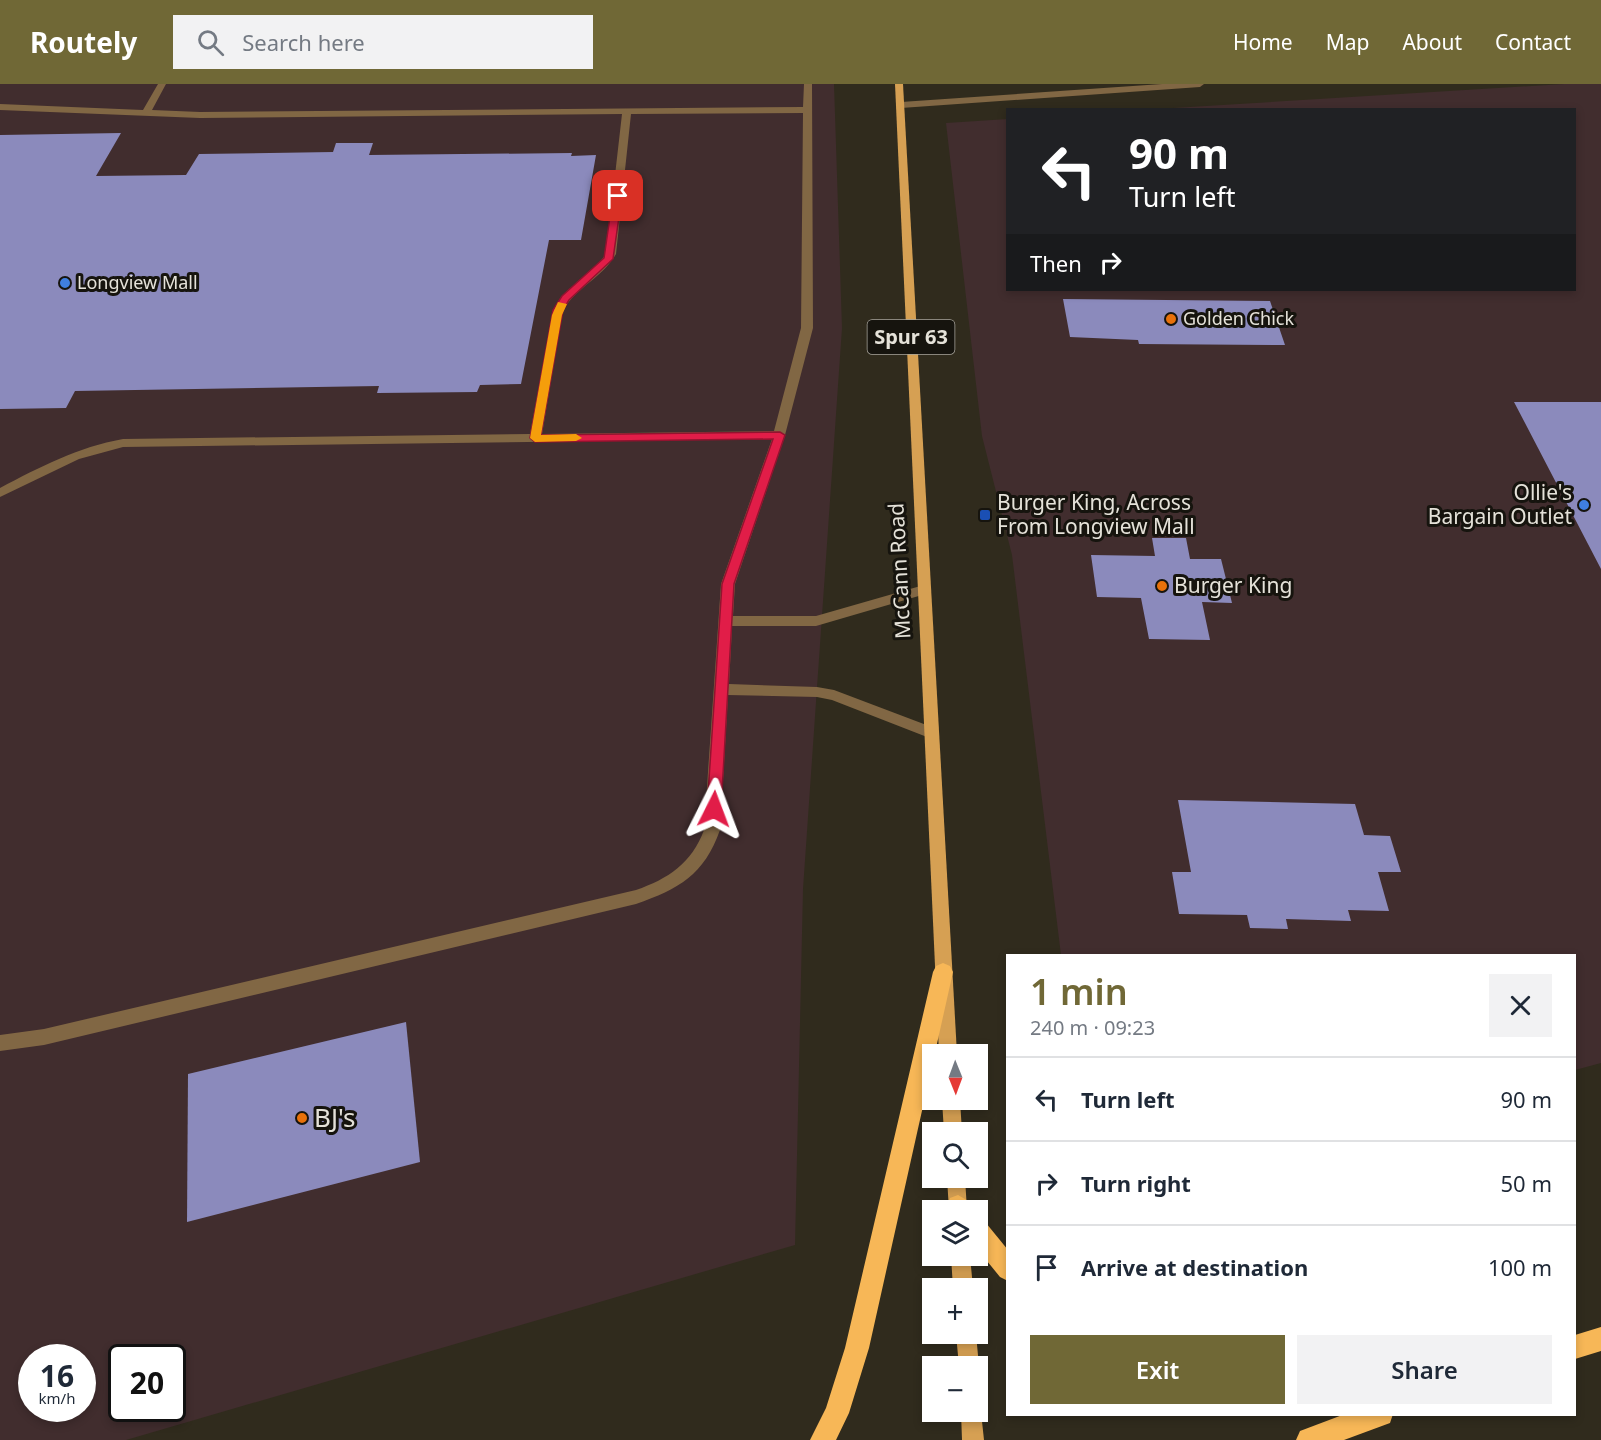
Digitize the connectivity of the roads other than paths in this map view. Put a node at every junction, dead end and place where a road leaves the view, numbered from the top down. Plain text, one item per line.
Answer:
1 (162, 84) edge
2 (808, 84) edge
3 (899, 84) edge
4 (1200, 84) edge
5 (901, 105) junction
6 (0, 107) edge
7 (808, 110) junction
8 (627, 111) junction
9 (146, 112) junction
10 (780, 435) junction
11 (535, 438) junction
12 (0, 493) edge
13 (924, 590) junction
14 (724, 621) junction
15 (721, 689) junction
16 (932, 733) junction
17 (943, 972) junction
18 (0, 1043) edge
19 (947, 1044) edge
20 (988, 1244) edge
21 (1006, 1266) edge
22 (1601, 1339) edge
23 (1576, 1347) edge
24 (1375, 1416) edge
25 (972, 1422) edge
26 (823, 1440) edge
27 (973, 1440) edge
28 (1309, 1440) edge

1 - 9 street
2 - 7 street
3 - 5 main road, McCann Road / Spur 63
4 - 5 street
5 - 13 main road, McCann Road / Spur 63
6 - 9 street
7 - 8 street
7 - 10 street
8 - 9 street
8 - 11 street
10 - 11 street
10 - 14 street
11 - 12 street
13 - 14 street
13 - 16 main road, McCann Road / Spur 63
14 - 15 street
15 - 16 street
15 - 18 street
16 - 17 main road, McCann Road / Spur 63
17 - 19 main road, McCann Road / Spur 63
17 - 26 highway
20 - 21 highway
22 - 23 highway
24 - 28 highway
25 - 27 main road

